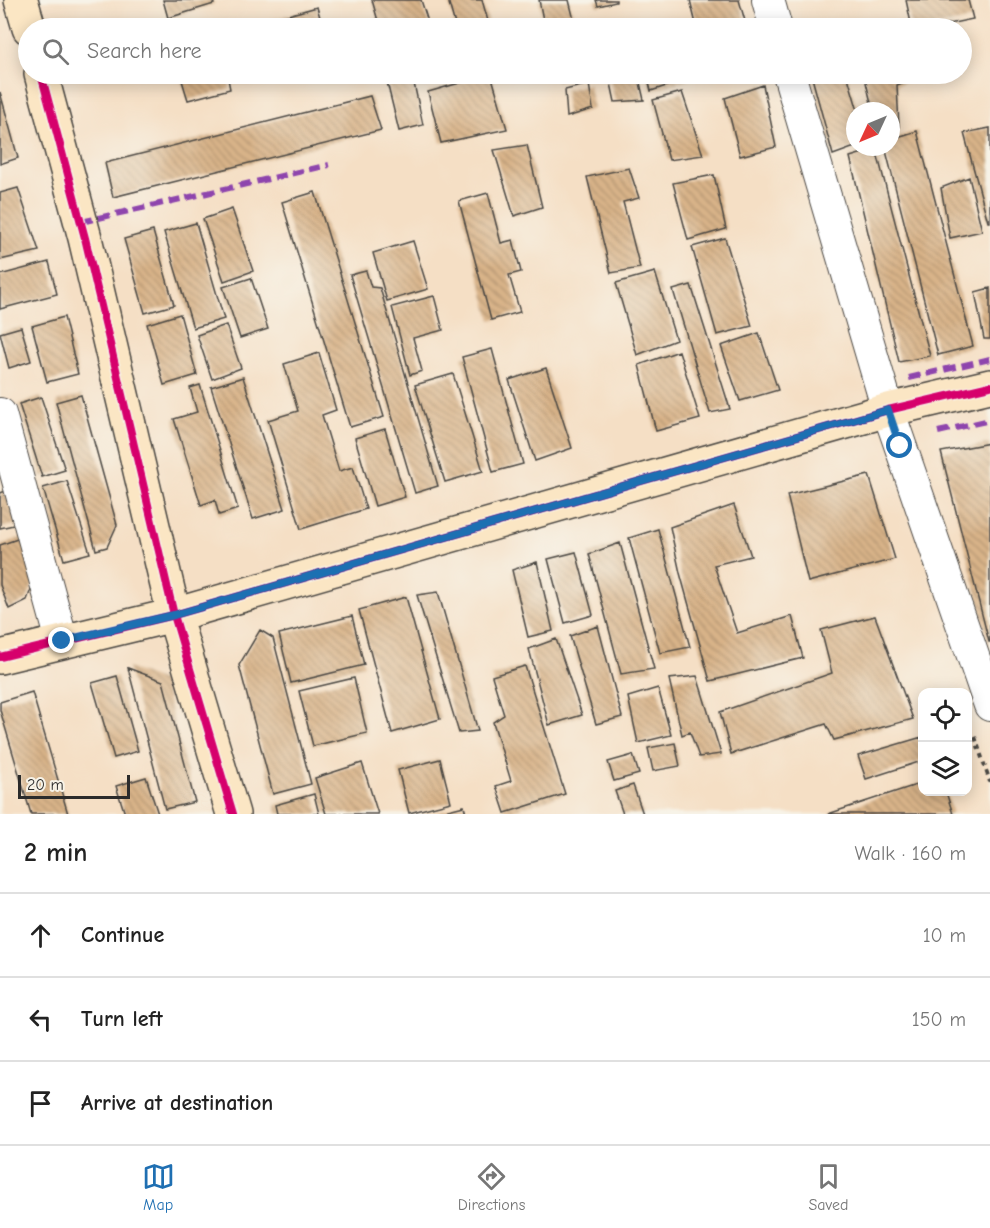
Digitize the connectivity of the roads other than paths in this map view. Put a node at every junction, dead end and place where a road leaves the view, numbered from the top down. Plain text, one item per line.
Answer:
1 (21, 0) edge
2 (768, 0) edge
3 (26, 18) edge
4 (773, 18) edge
5 (44, 84) edge
6 (792, 84) edge
7 (990, 386) edge
8 (888, 410) junction
9 (0, 414) edge
10 (174, 615) junction
11 (62, 641) junction
12 (0, 657) edge
13 (981, 716) edge
14 (233, 814) edge

1 - 3 street
2 - 4 street
5 - 10 street
6 - 8 street
7 - 8 street
8 - 10 street
8 - 13 street
9 - 11 street
10 - 11 street
10 - 14 street
11 - 12 street

